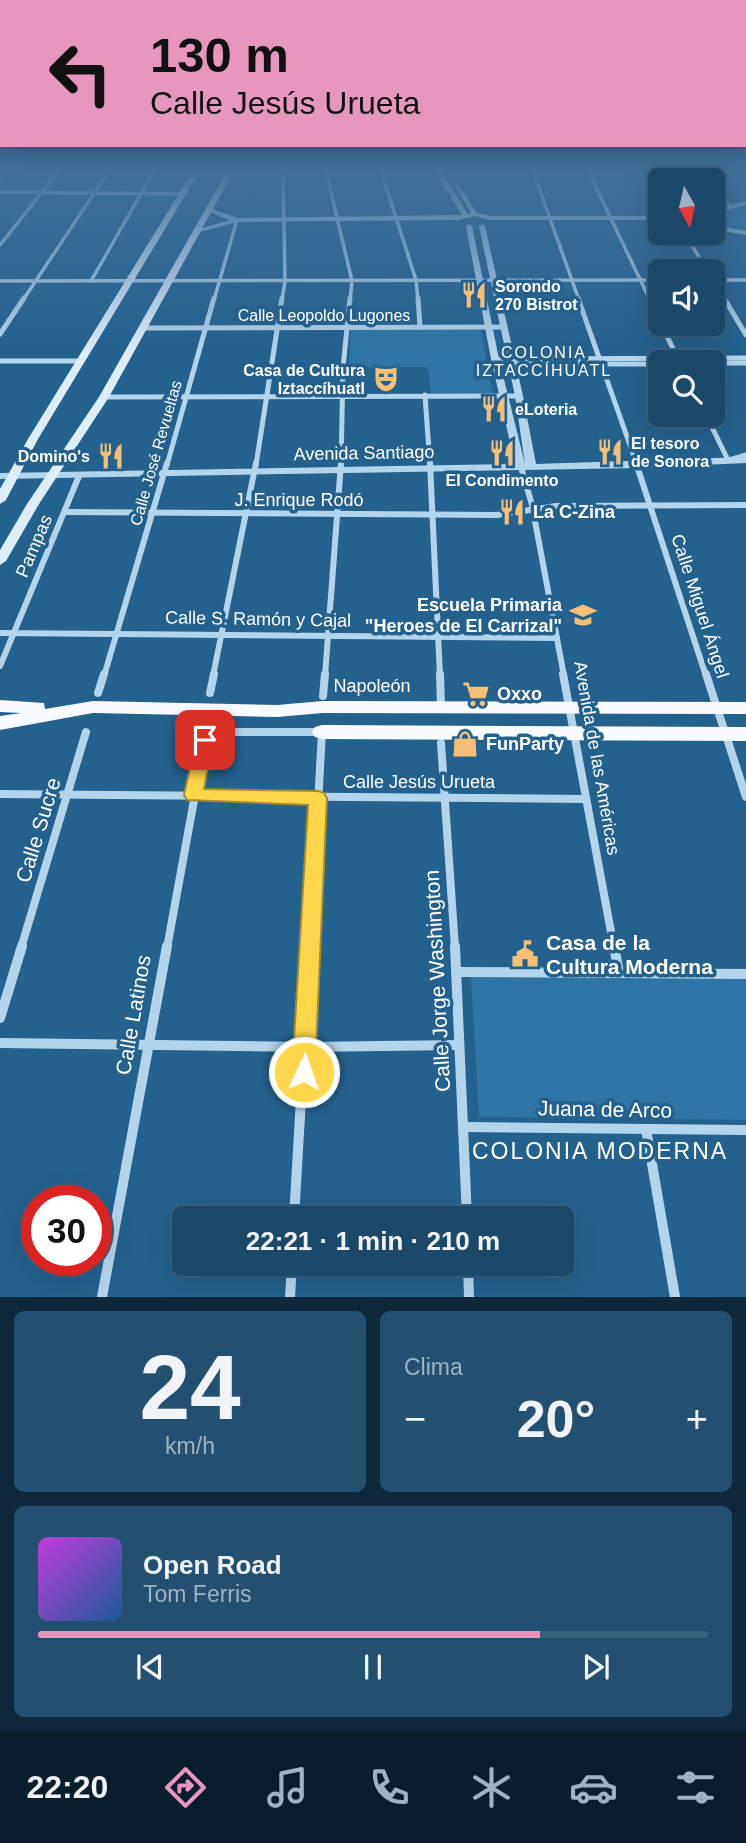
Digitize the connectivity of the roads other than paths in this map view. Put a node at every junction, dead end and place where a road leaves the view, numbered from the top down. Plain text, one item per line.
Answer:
1 (196, 231) edge
2 (70, 232) edge
3 (119, 232) edge
4 (161, 232) edge
5 (234, 232) edge
6 (284, 232) edge
7 (340, 232) edge
8 (401, 232) edge
9 (470, 232) edge
10 (483, 232) edge
11 (553, 232) edge
12 (616, 232) edge
13 (132, 280) junction
14 (481, 280) junction
15 (494, 280) junction
16 (725, 280) edge
17 (746, 280) edge
18 (0, 281) edge
19 (37, 281) junction
20 (91, 281) junction
21 (170, 281) junction
22 (219, 281) junction
23 (285, 281) junction
24 (352, 281) junction
25 (416, 281) junction
26 (571, 281) junction
27 (640, 281) junction
28 (648, 281) edge
29 (648, 298) edge
30 (725, 301) edge
31 (346, 327) junction
32 (419, 327) junction
33 (490, 327) junction
34 (504, 327) junction
35 (144, 328) junction
36 (206, 328) junction
37 (277, 328) junction
38 (0, 334) edge
39 (746, 335) edge
40 (648, 360) edge
41 (725, 360) edge
42 (746, 360) edge
43 (0, 361) edge
44 (80, 361) junction
45 (496, 361) junction
46 (511, 361) junction
47 (600, 361) junction
48 (725, 362) edge
49 (648, 363) edge
50 (425, 395) junction
51 (187, 396) junction
52 (267, 396) junction
53 (344, 396) junction
54 (505, 396) junction
55 (519, 396) junction
56 (104, 397) junction
57 (712, 427) edge
58 (746, 459) edge
59 (728, 460) junction
60 (637, 465) junction
61 (526, 467) junction
62 (430, 470) junction
63 (341, 471) junction
64 (255, 472) junction
65 (163, 475) junction
66 (0, 476) edge
67 (15, 476) junction
68 (79, 476) junction
69 (53, 477) junction
70 (0, 500) edge
71 (650, 505) junction
72 (746, 505) edge
73 (533, 510) junction
74 (65, 512) junction
75 (152, 513) junction
76 (246, 514) junction
77 (336, 514) junction
78 (433, 515) junction
79 (0, 561) edge
80 (0, 633) edge
81 (14, 633) junction
82 (118, 633) junction
83 (222, 634) junction
84 (327, 635) junction
85 (439, 637) junction
86 (557, 638) junction
87 (0, 666) edge
88 (210, 693) dead end
89 (323, 696) dead end
90 (96, 700) junction
91 (0, 706) edge
92 (440, 707) junction
93 (717, 707) junction
94 (570, 708) junction
95 (746, 708) edge
96 (0, 723) edge
97 (86, 732) dead end
98 (322, 732) junction
99 (574, 733) junction
100 (725, 734) junction
101 (746, 734) edge
102 (441, 743) dead end
103 (0, 794) edge
104 (67, 794) junction
105 (194, 795) junction
106 (746, 797) edge
107 (318, 798) junction
108 (444, 798) junction
109 (586, 799) junction
110 (456, 972) junction
111 (619, 973) junction
112 (746, 974) edge
113 (0, 1018) edge
114 (0, 1043) edge
115 (147, 1045) junction
116 (459, 1045) junction
117 (305, 1047) junction
118 (463, 1127) junction
119 (646, 1129) junction
120 (746, 1130) edge
121 (296, 1206) edge
122 (466, 1206) edge
123 (291, 1276) edge
124 (469, 1276) edge
125 (102, 1297) edge
126 (289, 1297) edge
127 (470, 1297) edge
128 (675, 1297) edge

1 - 21 main road
2 - 19 street
3 - 20 street
4 - 13 main road
5 - 22 street, Calle José Revueltas
6 - 23 street
7 - 24 street
8 - 25 street
9 - 14 street
10 - 15 street
11 - 26 street, Calle Miguel Ángel
12 - 27 street
13 - 20 street
13 - 21 street
13 - 44 main road
14 - 15 street
14 - 25 street
14 - 33 street
15 - 26 street
15 - 34 street
16 - 17 street
18 - 19 street
19 - 20 street
19 - 38 street
21 - 22 street
21 - 35 main road
22 - 23 street
22 - 36 street, Calle José Revueltas
23 - 24 street
23 - 37 street
24 - 25 street
24 - 31 street
25 - 32 street
26 - 27 street
26 - 47 street, Calle Miguel Ángel
27 - 28 street
27 - 29 street
30 - 39 street
31 - 32 street, Calle Leopoldo Lugones
31 - 37 street, Calle Leopoldo Lugones
31 - 53 street
32 - 33 street, Calle Leopoldo Lugones
33 - 34 street, Calle Leopoldo Lugones
33 - 45 street
34 - 46 street
35 - 36 street, Calle Leopoldo Lugones
35 - 56 main road
36 - 37 street, Calle Leopoldo Lugones
36 - 51 street, Calle José Revueltas
37 - 52 street
40 - 47 street
41 - 42 street
42 - 48 street
43 - 44 street
44 - 67 main road
45 - 46 street
45 - 54 street
46 - 47 street
46 - 55 street
47 - 49 street
47 - 60 street, Calle Miguel Ángel
50 - 53 street
50 - 54 street
50 - 62 street
51 - 52 street
51 - 56 street
51 - 65 street, Calle José Revueltas
52 - 53 street
52 - 64 street
53 - 63 street
54 - 55 street
54 - 61 street
55 - 61 street
56 - 69 main road
57 - 59 street
58 - 59 street, Avenida Santiago
59 - 60 street, Avenida Santiago
60 - 61 street, Avenida Santiago
60 - 71 street, Calle Miguel Ángel
61 - 62 street, Avenida Santiago
61 - 73 street, Avenida de las Américas
62 - 63 street, Avenida Santiago
62 - 78 street
63 - 64 street, Avenida Santiago
63 - 77 street
64 - 65 street, Avenida Santiago
64 - 76 street
65 - 68 street, Avenida Santiago
65 - 75 street, Calle José Revueltas
66 - 67 street, Avenida Santiago
67 - 69 street, Avenida Santiago
67 - 70 main road
68 - 69 street, Avenida Santiago
68 - 74 street, Pampas
69 - 79 main road
71 - 72 street, J. Enrique Rodó
71 - 73 street, J. Enrique Rodó
71 - 93 street, Calle Miguel Ángel
73 - 78 street, J. Enrique Rodó
73 - 86 street, Avenida de las Américas
74 - 75 street, J. Enrique Rodó
74 - 81 street, Pampas
75 - 76 street, J. Enrique Rodó
75 - 82 street, Calle José Revueltas
76 - 77 street, J. Enrique Rodó
76 - 83 street
77 - 78 street, J. Enrique Rodó
77 - 84 street
78 - 85 street
80 - 81 street, Calle S. Ramón y Cajal
81 - 82 street, Calle S. Ramón y Cajal
81 - 87 street, Pampas
82 - 83 street, Calle S. Ramón y Cajal
82 - 90 street, Calle José Revueltas
83 - 84 street, Calle S. Ramón y Cajal
83 - 88 street
84 - 85 street, Calle S. Ramón y Cajal
84 - 89 street
85 - 86 street, Calle S. Ramón y Cajal
85 - 92 street
86 - 94 street, Avenida de las Américas
90 - 91 main road
90 - 92 main road, Napoleón
90 - 96 main road, Napoleón
92 - 94 main road, Napoleón
93 - 94 main road, Napoleón
93 - 95 main road, Napoleón
93 - 100 street, Calle Miguel Ángel
94 - 99 street, Avenida de las Américas
97 - 104 street, Calle Sucre
98 - 99 main road
98 - 105 street, Calle Latinos
98 - 107 street
99 - 100 main road
99 - 109 street, Avenida de las Américas
100 - 101 main road
100 - 106 street, Calle Miguel Ángel
102 - 108 street, Calle Jorge Washington
103 - 104 street, Calle Jesús Urueta
104 - 105 street, Calle Jesús Urueta
104 - 113 street, Calle Sucre
105 - 107 street, Calle Jesús Urueta
105 - 115 street, Calle Latinos
107 - 108 street, Calle Jesús Urueta
107 - 117 street
108 - 109 street, Calle Jesús Urueta
108 - 110 street, Calle Jorge Washington
109 - 111 street, Avenida de las Américas
110 - 111 street
110 - 116 street, Calle Jorge Washington
111 - 112 street
114 - 115 street
115 - 117 street
115 - 125 street, Calle Latinos
116 - 117 street
116 - 118 street, Calle Jorge Washington
117 - 121 street
118 - 119 street, Juana de Arco
118 - 122 street, Calle Jorge Washington
119 - 120 street, Juana de Arco
119 - 128 street
123 - 126 street
124 - 127 street

